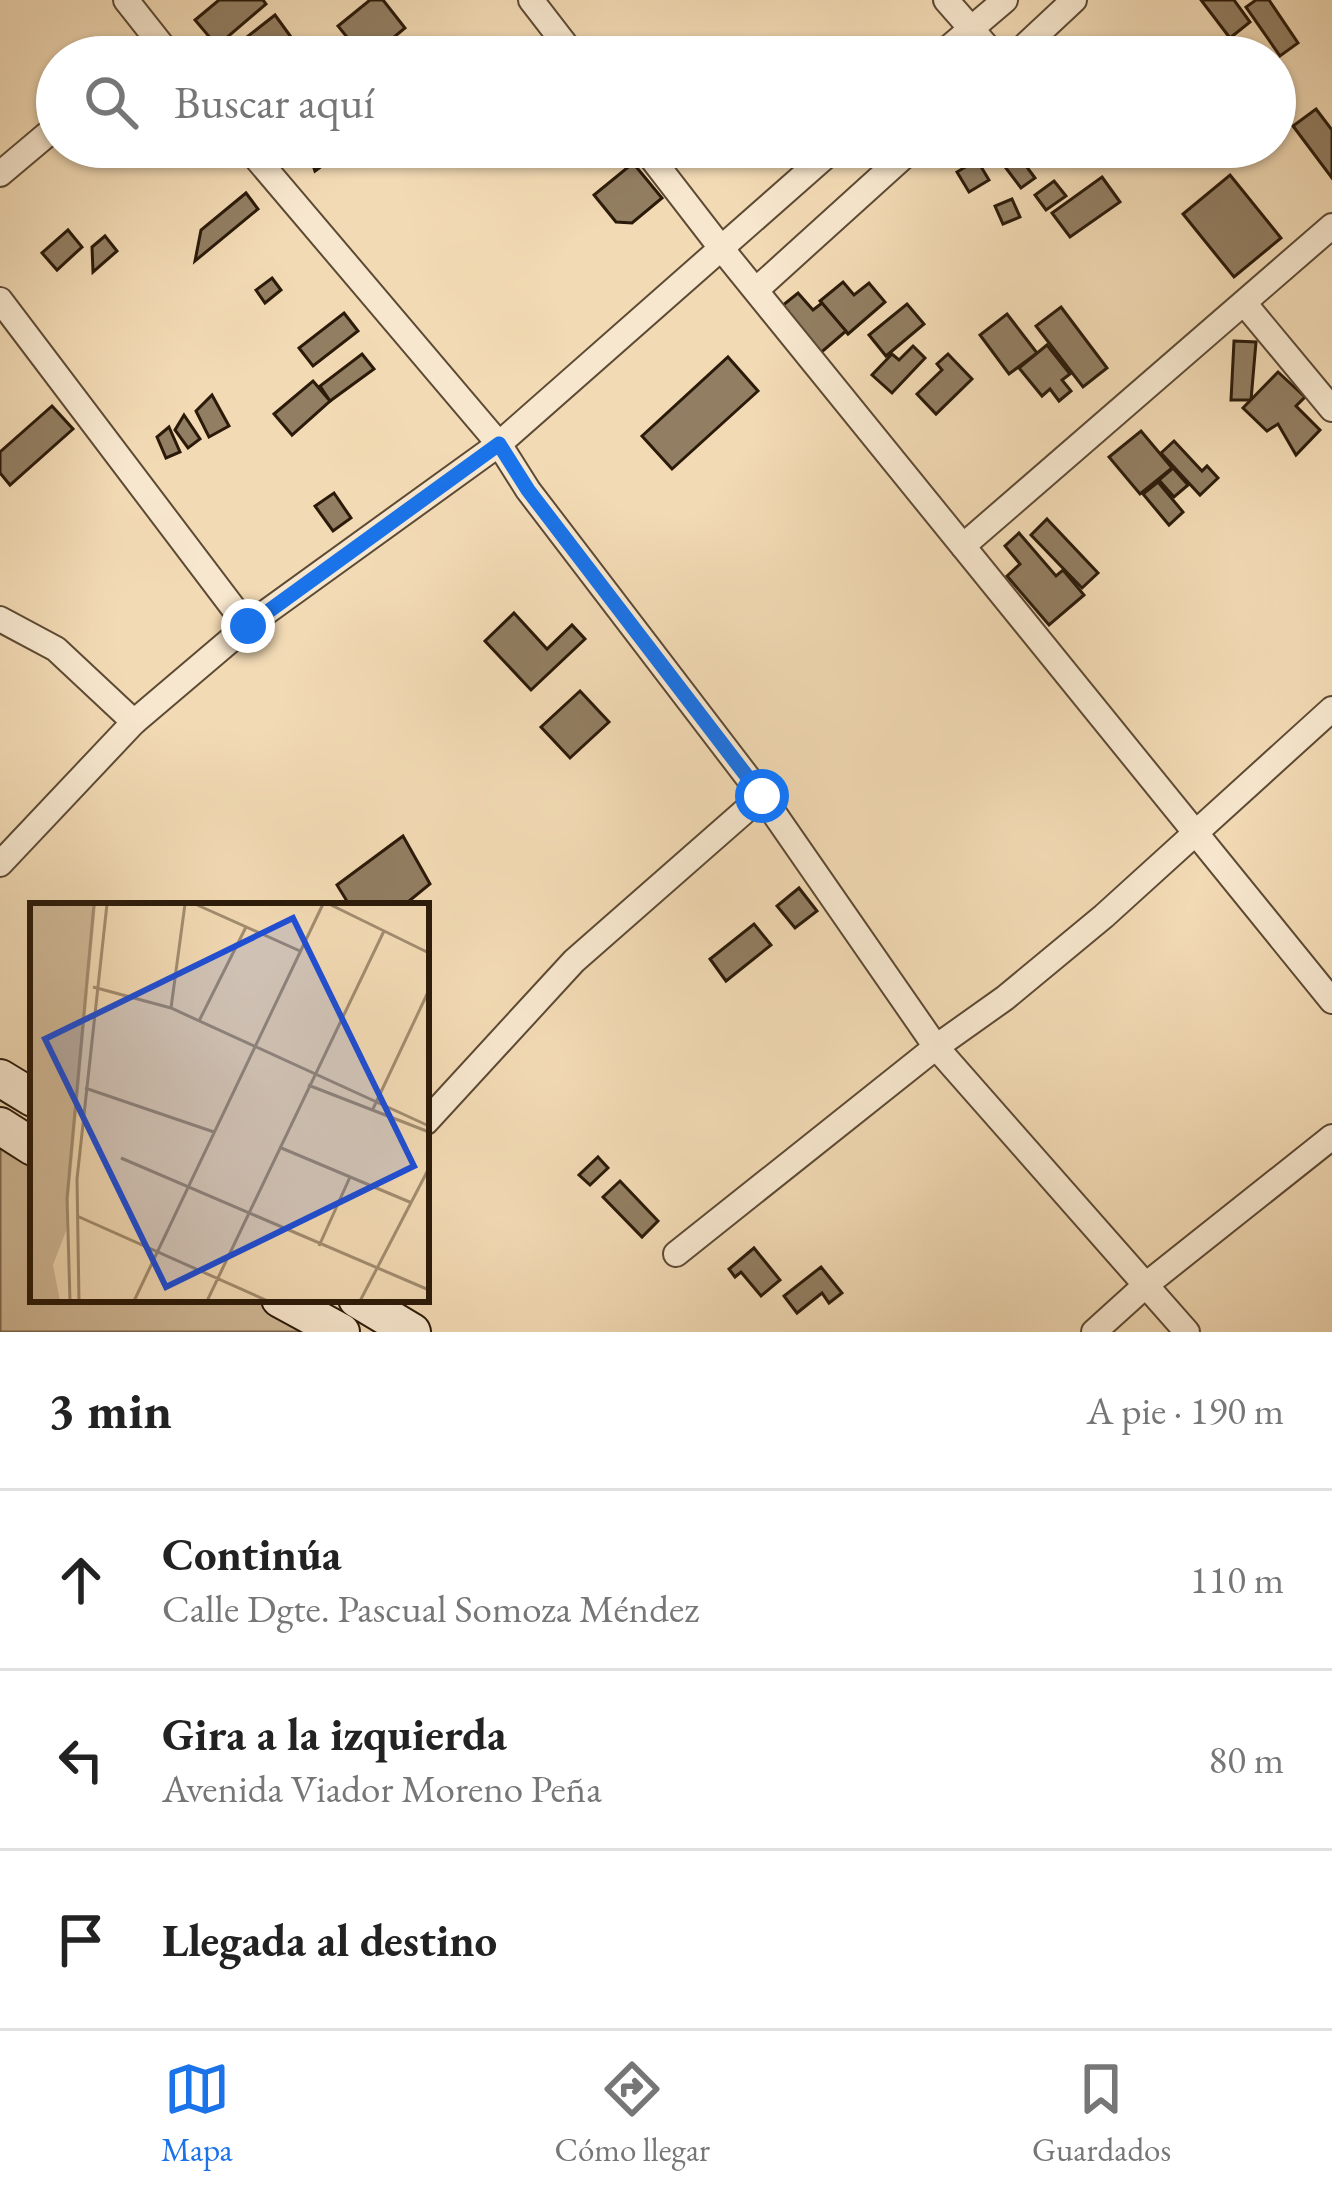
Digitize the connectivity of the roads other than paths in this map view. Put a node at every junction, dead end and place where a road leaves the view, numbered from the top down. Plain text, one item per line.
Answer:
1 (126, 0) edge
2 (531, 0) edge
3 (946, 0) edge
4 (1005, 0) edge
5 (1074, 0) edge
6 (970, 29) junction
7 (147, 36) edge
8 (558, 36) edge
9 (962, 36) edge
10 (976, 36) edge
11 (1035, 36) edge
12 (36, 144) edge
13 (265, 168) edge
14 (660, 168) edge
15 (812, 168) edge
16 (891, 168) edge
17 (0, 174) edge
18 (1332, 226) edge
19 (721, 248) junction
20 (756, 290) junction
21 (0, 300) edge
22 (1244, 303) junction
23 (1332, 409) edge
24 (499, 444) junction
25 (963, 546) junction
26 (0, 619) edge
27 (248, 626) junction
28 (1332, 709) edge
29 (134, 722) junction
30 (762, 796) junction
31 (1195, 833) junction
32 (0, 864) edge
33 (1332, 1001) edge
34 (936, 1047) junction
35 (0, 1078) edge
36 (30, 1096) edge
37 (429, 1119) edge
38 (0, 1126) edge
39 (1332, 1137) edge
40 (30, 1145) edge
41 (676, 1254) dead end
42 (1148, 1284) junction
43 (286, 1302) edge
44 (362, 1302) edge
45 (341, 1332) edge
46 (412, 1332) edge
47 (1094, 1332) edge
48 (1187, 1332) edge

1 - 7 street
2 - 8 street
3 - 6 street
4 - 6 street
5 - 11 street
6 - 9 street
6 - 10 street
12 - 17 street
13 - 24 street
14 - 19 street
15 - 19 street
16 - 20 street
18 - 22 street
19 - 20 street
19 - 24 street
20 - 25 street
21 - 27 street
22 - 23 street
22 - 25 street
24 - 27 street
24 - 30 street
25 - 31 street
26 - 29 street
27 - 29 street
28 - 31 street
29 - 32 street
30 - 34 street
30 - 37 street
31 - 33 street
31 - 34 street
34 - 41 street
34 - 42 street
35 - 36 main road
38 - 40 main road
39 - 42 street
42 - 47 street
42 - 48 street
43 - 45 main road
44 - 46 main road

